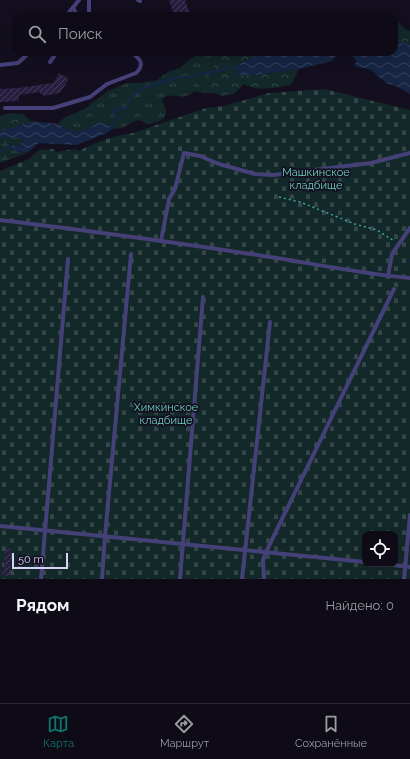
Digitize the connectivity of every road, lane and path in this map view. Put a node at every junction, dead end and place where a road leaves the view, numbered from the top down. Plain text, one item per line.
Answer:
1 (79, 0) edge
2 (89, 0) edge
3 (73, 7) junction
4 (69, 12) edge
5 (75, 12) edge
6 (89, 12) edge
7 (26, 56) edge
8 (54, 56) edge
9 (137, 56) edge
10 (50, 62) dead end
11 (0, 65) edge
12 (5, 108) dead end
13 (410, 153) edge
14 (279, 197) dead end
15 (0, 220) edge
16 (410, 228) edge
17 (161, 241) junction
18 (399, 244) junction
19 (131, 254) dead end
20 (68, 260) dead end
21 (388, 276) junction
22 (410, 278) edge
23 (394, 289) dead end
24 (204, 297) dead end
25 (270, 322) dead end
26 (410, 515) edge
27 (0, 526) edge
28 (45, 530) junction
29 (105, 536) junction
30 (182, 544) junction
31 (245, 550) junction
32 (266, 552) junction
33 (362, 562) edge
34 (398, 565) edge
35 (408, 566) edge
36 (41, 579) edge
37 (102, 579) edge
38 (180, 579) edge
39 (242, 579) edge
40 (264, 579) edge
41 (404, 579) edge

1 - 3 lane
2 - 6 lane
3 - 4 lane
3 - 5 lane
7 - 11 lane
8 - 10 lane
9 - 12 lane
13 - 17 lane
14 - 18 path
15 - 17 lane
16 - 18 lane
17 - 21 lane
18 - 21 lane
19 - 29 lane
20 - 28 lane
21 - 22 lane
23 - 32 lane
24 - 30 lane
25 - 31 lane
26 - 35 lane
27 - 28 lane
28 - 29 lane
28 - 36 lane
29 - 30 lane
29 - 37 lane
30 - 31 lane
30 - 38 lane
31 - 32 lane
31 - 39 lane
32 - 33 lane
32 - 40 lane
34 - 35 lane
35 - 41 lane

